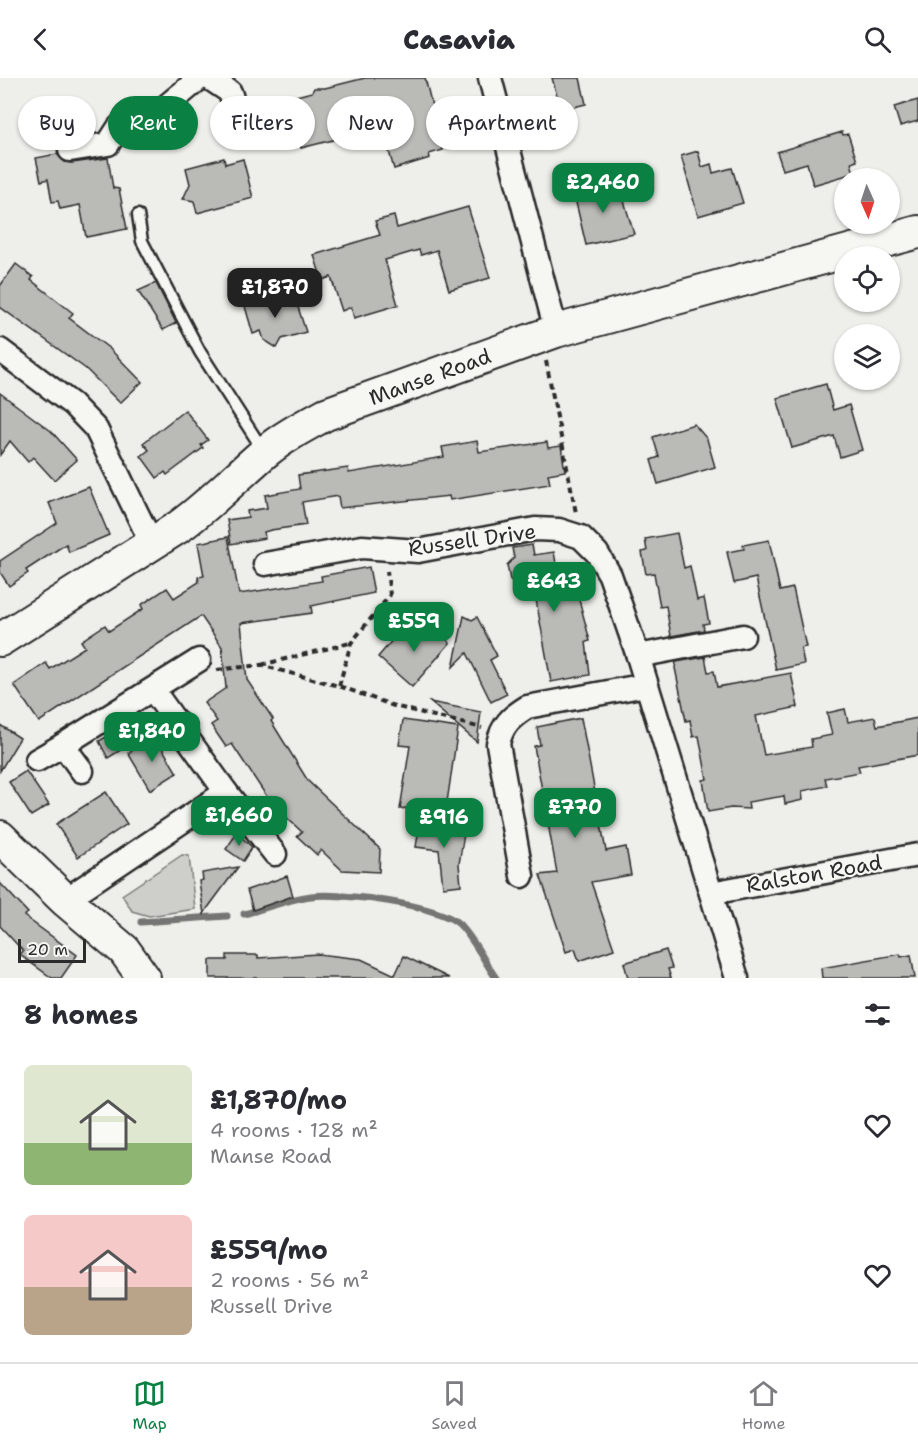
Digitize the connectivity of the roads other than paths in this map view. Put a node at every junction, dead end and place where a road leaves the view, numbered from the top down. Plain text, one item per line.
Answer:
1 (200, 78) edge
2 (209, 78) edge
3 (490, 78) edge
4 (231, 96) edge
5 (96, 146) edge
6 (138, 215) dead end
7 (918, 232) edge
8 (549, 334) junction
9 (0, 350) edge
10 (265, 452) junction
11 (152, 543) junction
12 (265, 564) dead end
13 (744, 636) dead end
14 (0, 640) edge
15 (638, 656) junction
16 (199, 660) road end
17 (646, 685) junction
18 (153, 690) junction
19 (63, 745) junction
20 (37, 760) dead end
21 (82, 771) dead end
22 (226, 792) junction
23 (0, 837) edge
24 (275, 854) dead end
25 (918, 855) edge
26 (522, 876) dead end
27 (711, 893) junction
28 (65, 900) junction
29 (144, 978) edge
30 (737, 978) edge

1 - 5 street
2 - 4 street
3 - 8 street
6 - 10 lane
7 - 8 street, Manse Road
8 - 10 street, Manse Road
9 - 11 street
10 - 11 street, Manse Road
11 - 14 street, Manse Road
12 - 15 street, Russell Drive
13 - 15 street
15 - 17 street
16 - 18 street
17 - 26 street
17 - 27 street
18 - 19 street
18 - 22 street
19 - 20 street
19 - 21 street
22 - 24 street
22 - 28 street
23 - 28 street
25 - 27 street, Ralston Road
27 - 30 street
28 - 29 street

